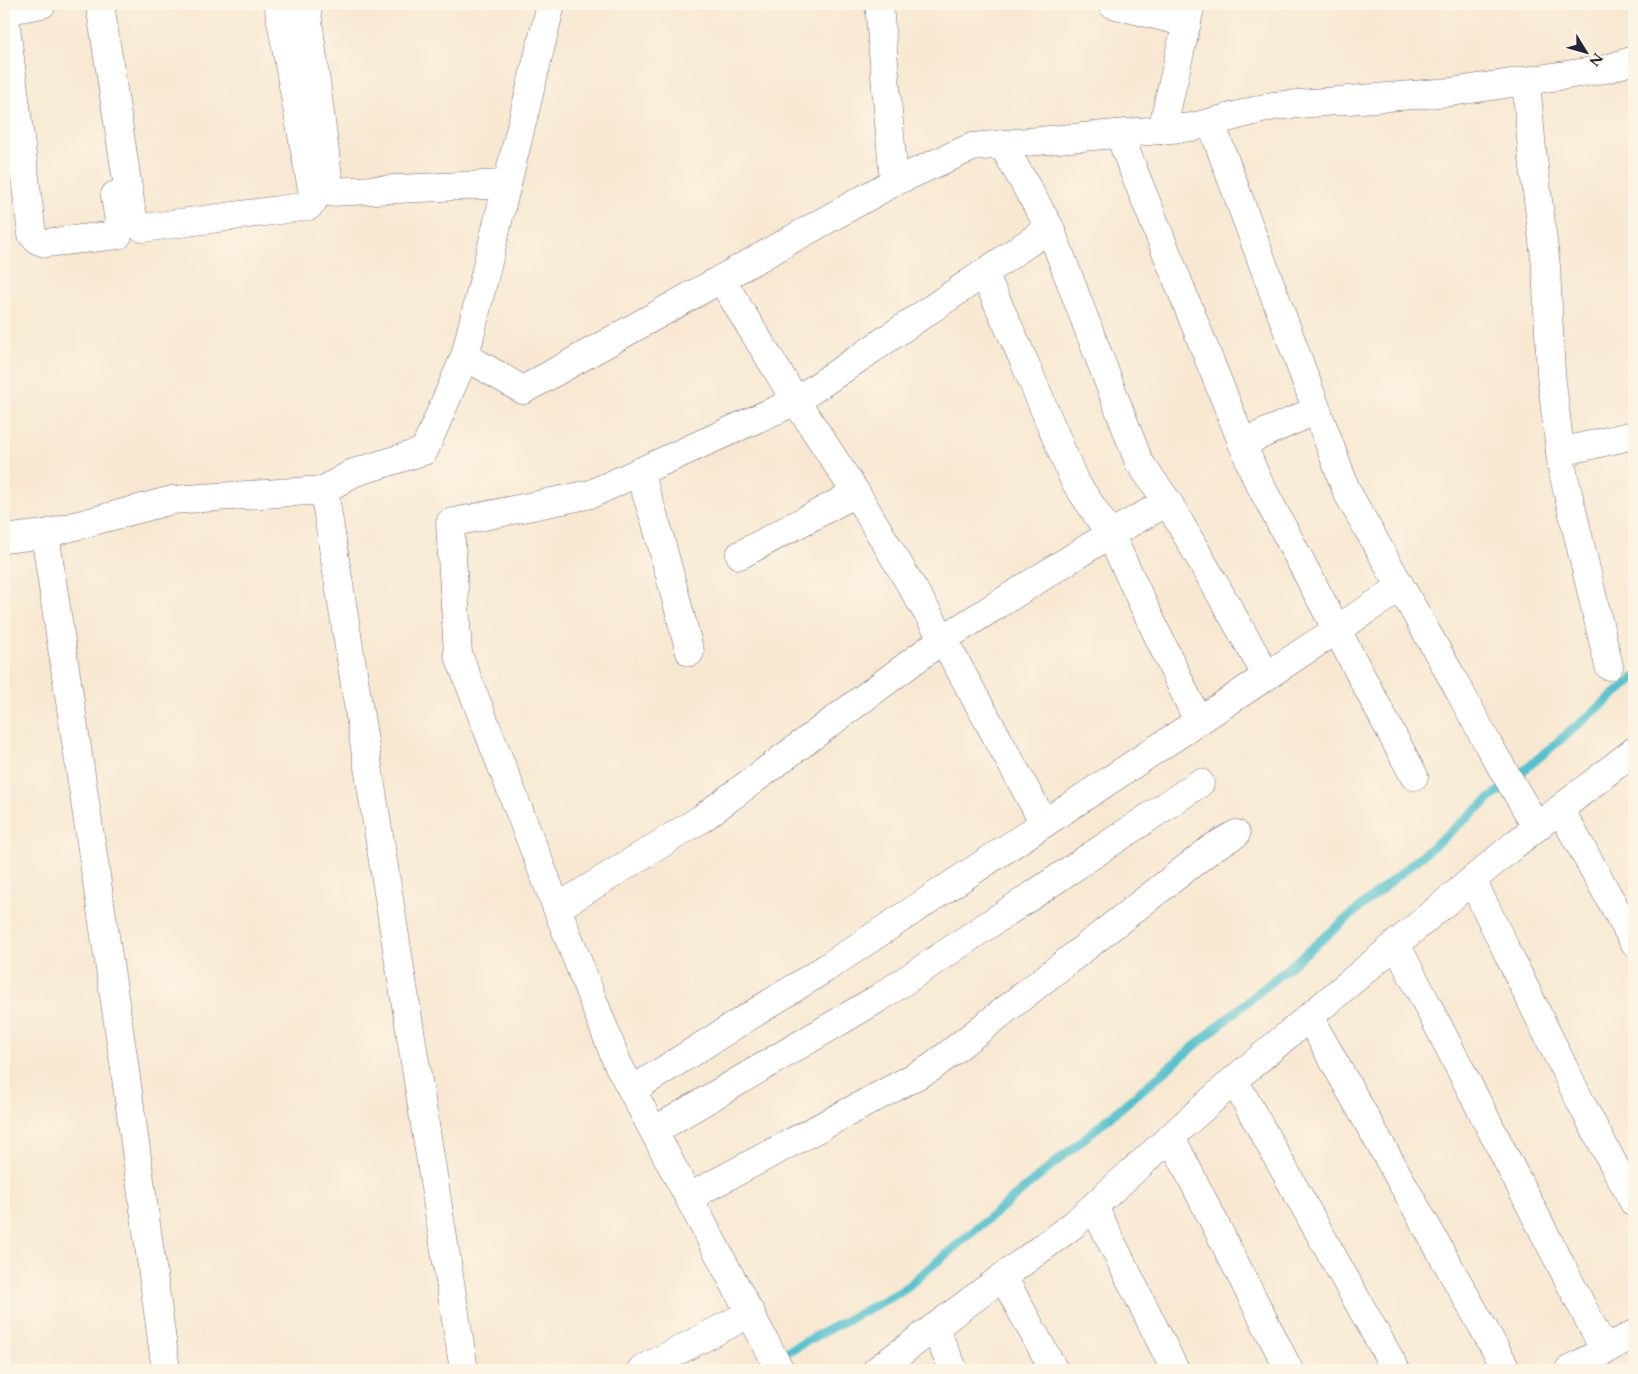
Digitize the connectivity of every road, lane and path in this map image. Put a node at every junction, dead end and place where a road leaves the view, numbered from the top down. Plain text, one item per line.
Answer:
1 (42, 4) edge
2 (84, 4) edge
3 (100, 4) edge
4 (278, 4) edge
5 (306, 4) edge
6 (551, 4) edge
7 (879, 4) edge
8 (1112, 4) edge
9 (4, 11) edge
10 (1189, 13) edge
11 (1634, 60) edge
12 (1526, 81) junction
13 (1211, 123) junction
14 (1162, 130) junction
15 (1118, 134) junction
16 (1002, 144) junction
17 (894, 182) junction
18 (507, 184) junction
19 (1050, 228) junction
20 (984, 273) junction
21 (721, 279) junction
22 (465, 356) junction
23 (796, 401) junction
24 (1317, 410) junction
25 (1634, 435) edge
26 (1242, 443) junction
27 (1560, 452) junction
28 (639, 472) junction
29 (324, 490) junction
30 (856, 493) junction
31 (1168, 502) junction
32 (45, 534) junction
33 (1110, 534) junction
34 (4, 539) edge
35 (740, 555) dead end
36 (1401, 587) junction
37 (1336, 630) junction
38 (943, 639) junction
39 (690, 652) dead end
40 (1609, 666) dead end
41 (1267, 676) junction
42 (1198, 721) junction
43 (1634, 751) edge
44 (1414, 776) dead end
45 (1200, 783) dead end
46 (1560, 809) junction
47 (1044, 823) junction
48 (1537, 827) junction
49 (1236, 834) dead end
50 (1472, 880) junction
51 (557, 908) junction
52 (1634, 942) edge
53 (1396, 944) junction
54 (1308, 1018) junction
55 (1234, 1080) junction
56 (632, 1090) junction
57 (654, 1131) junction
58 (1171, 1137) junction
59 (689, 1197) junction
60 (1634, 1203) edge
61 (1094, 1207) junction
62 (1003, 1277) junction
63 (751, 1313) junction
64 (934, 1328) junction
65 (1634, 1334) edge
66 (1605, 1350) junction
67 (166, 1370) edge
68 (464, 1370) edge
69 (641, 1370) edge
70 (780, 1370) edge
71 (877, 1370) edge
72 (954, 1370) edge
73 (1054, 1370) edge
74 (1175, 1370) edge
75 (1289, 1370) edge
76 (1396, 1370) edge
77 (1508, 1370) edge
78 (1569, 1370) edge

1 - 9 street
2 - 9 street
3 - 4 street
5 - 18 street
6 - 18 street
7 - 17 street
8 - 10 street
10 - 14 street
11 - 12 street
12 - 13 street
12 - 27 street
13 - 14 street
13 - 24 street
14 - 15 street
15 - 16 street
15 - 26 street
16 - 17 street
16 - 19 street
17 - 21 street
18 - 22 street
19 - 20 street
19 - 31 street
20 - 23 street
20 - 33 street
21 - 22 street
21 - 23 street
22 - 29 street
23 - 28 street
23 - 30 street
24 - 26 street
24 - 36 street
25 - 27 street
26 - 37 street
27 - 40 street
28 - 39 street
28 - 51 street
29 - 32 street
29 - 68 street
30 - 35 street
30 - 38 street
31 - 33 street
31 - 41 street
32 - 34 street
32 - 67 street
33 - 38 street
33 - 42 street
36 - 37 street
36 - 48 street
37 - 41 street
37 - 44 street
38 - 47 street
38 - 51 street
41 - 42 street
42 - 47 street
43 - 46 street
45 - 57 street
46 - 48 street
46 - 52 street
47 - 56 street
48 - 50 street
49 - 59 street
50 - 53 street
50 - 60 street
51 - 56 street
53 - 54 street
53 - 66 street
54 - 55 street
54 - 77 street
55 - 58 street
55 - 76 street
56 - 57 street
57 - 59 street
58 - 61 street
58 - 75 street
59 - 63 street
61 - 62 street
61 - 74 street
62 - 64 street
62 - 73 street
63 - 69 street
63 - 70 street
64 - 71 street
64 - 72 street
65 - 66 street
66 - 78 street

